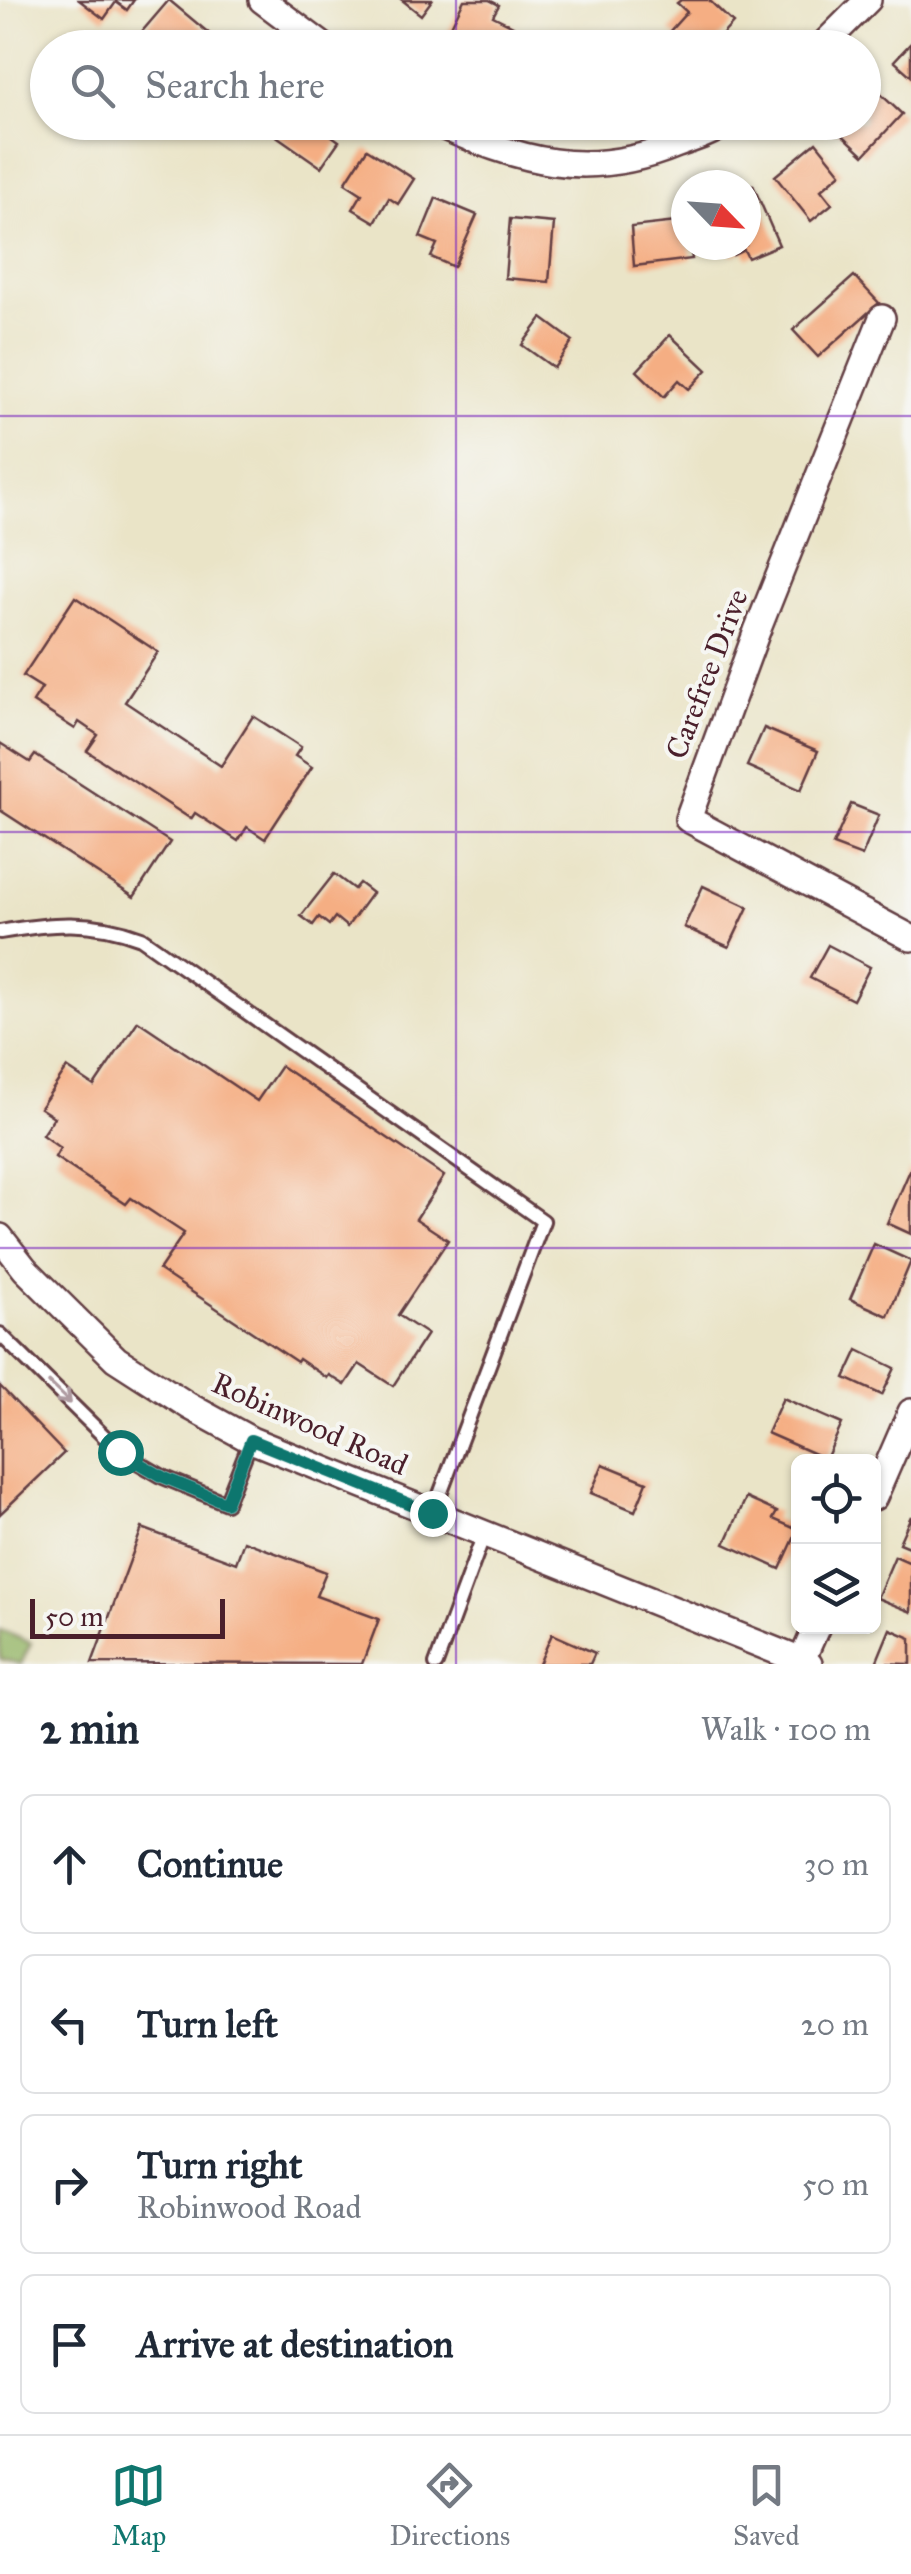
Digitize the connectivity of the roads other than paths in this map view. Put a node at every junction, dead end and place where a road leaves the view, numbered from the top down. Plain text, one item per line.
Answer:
1 (262, 0) edge
2 (868, 0) edge
3 (292, 9) edge
4 (310, 30) edge
5 (838, 30) edge
6 (473, 140) edge
7 (686, 140) edge
8 (882, 318) dead end
9 (0, 932) edge
10 (911, 938) edge
11 (0, 1236) edge
12 (0, 1334) edge
13 (911, 1412) edge
14 (251, 1440) junction
15 (881, 1481) edge
16 (432, 1513) junction
17 (484, 1534) junction
18 (814, 1634) edge
19 (804, 1663) edge
20 (436, 1664) edge

1 - 3 street
2 - 5 street
3 - 4 street
6 - 7 street
8 - 10 street, Carefree Drive
9 - 16 lane
11 - 14 street, Robinwood Road
12 -> 14 lane
13 - 15 street
14 - 16 street, Robinwood Road
16 - 17 street, Robinwood Road
17 - 19 street, Robinwood Road
17 - 20 lane
18 - 19 street

